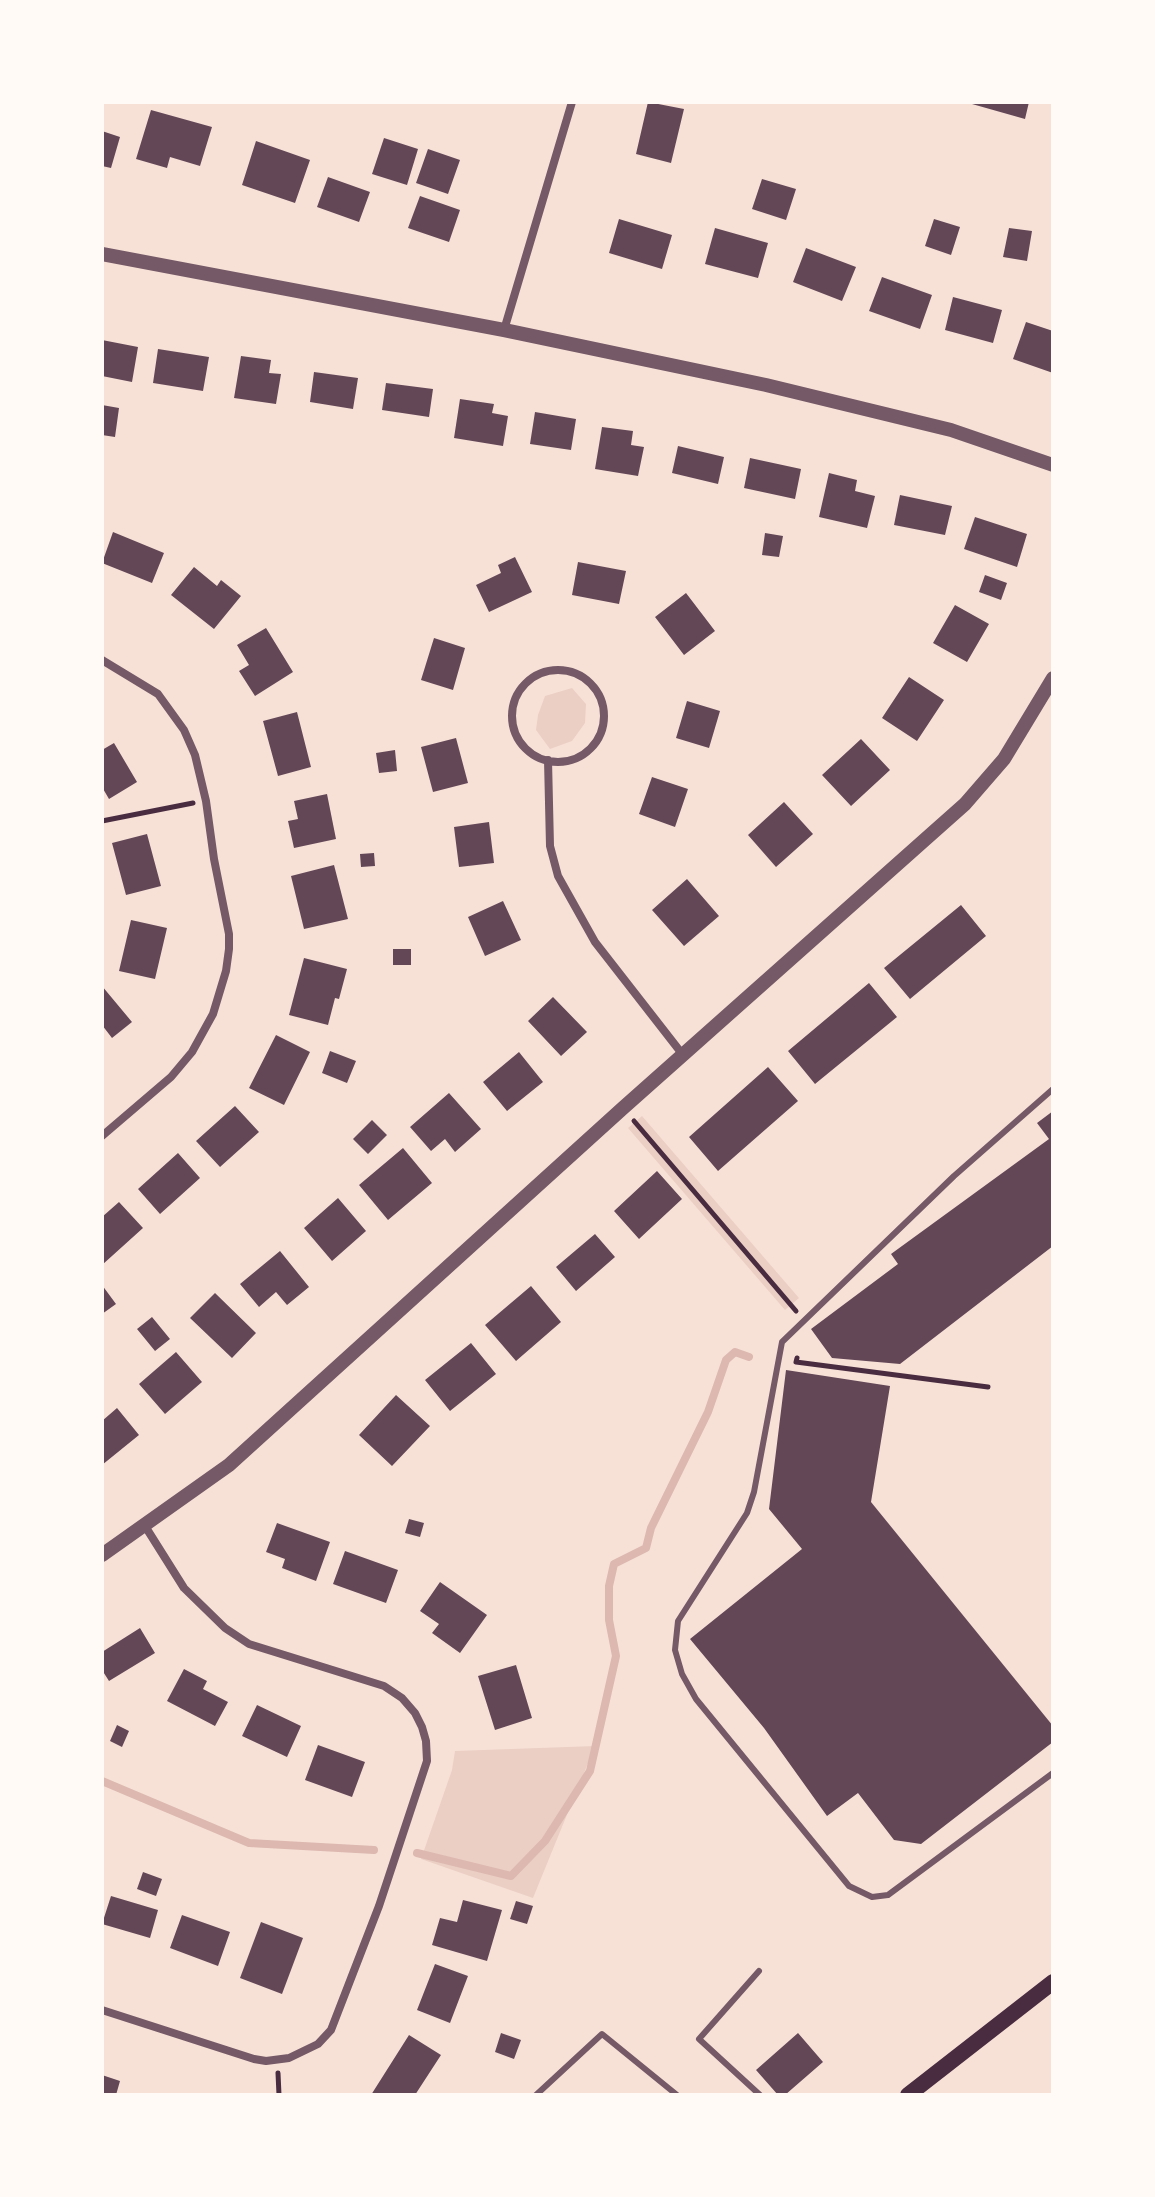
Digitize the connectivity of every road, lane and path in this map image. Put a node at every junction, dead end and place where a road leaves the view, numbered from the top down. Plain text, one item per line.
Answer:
1 (572, 102) edge
2 (102, 254) edge
3 (504, 330) junction
4 (1053, 465) edge
5 (102, 660) edge
6 (1053, 678) edge
7 (548, 760) junction
8 (206, 801) junction
9 (102, 821) edge
10 (684, 1055) junction
11 (1053, 1089) edge
12 (623, 1108) junction
13 (102, 1136) edge
14 (804, 1321) junction
15 (988, 1387) dead end
16 (145, 1526) junction
17 (102, 1555) edge
18 (1053, 1773) edge
19 (759, 1971) dead end
20 (1053, 1982) edge
21 (102, 2010) edge
22 (536, 2095) edge
23 (677, 2095) edge
24 (760, 2095) edge
25 (908, 2095) edge

1 - 3 street
2 - 3 street
3 - 4 street
5 - 8 street
6 - 10 street
7 - 7 street
7 - 10 street
8 - 9 path
8 - 13 street
10 - 12 street
11 - 14 lane
12 - 14 path
12 - 16 street
14 - 15 path
14 - 18 lane
16 - 17 street
16 - 21 street
19 - 24 lane
20 - 25 main road
22 - 23 lane

